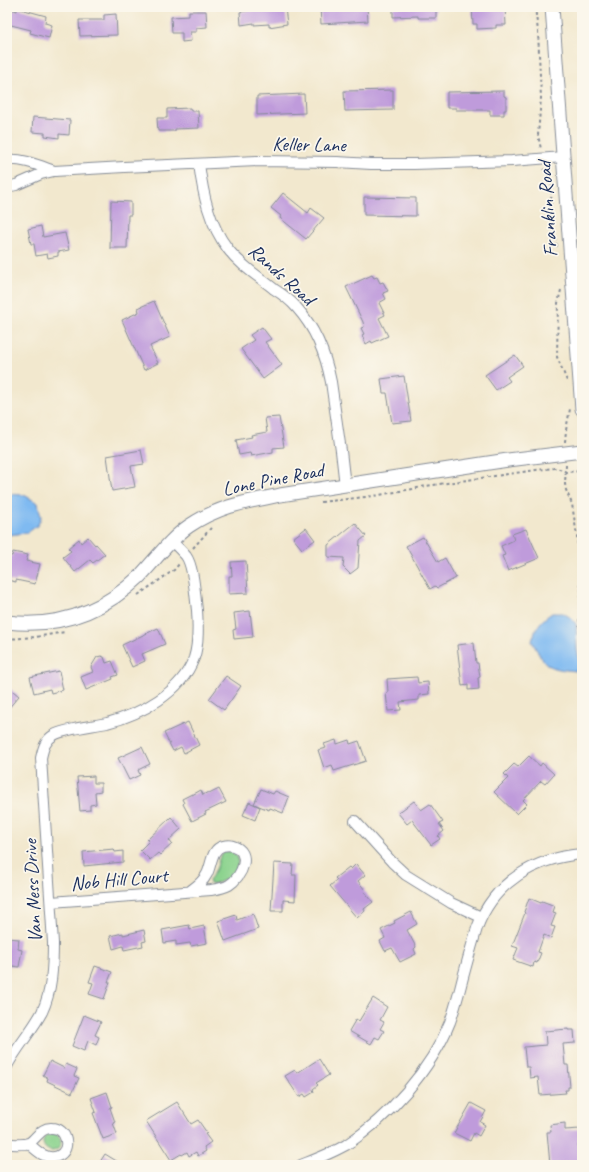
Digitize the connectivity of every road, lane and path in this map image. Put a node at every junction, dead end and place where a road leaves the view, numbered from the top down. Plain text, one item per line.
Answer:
1 (535, 7) edge
2 (552, 7) edge
3 (541, 153) dead end
4 (563, 158) junction
5 (7, 160) edge
6 (199, 164) junction
7 (543, 164) dead end
8 (54, 171) junction
9 (7, 187) edge
10 (557, 249) dead end
11 (561, 289) dead end
12 (568, 383) dead end
13 (576, 408) edge
14 (565, 436) dead end
15 (582, 451) edge
16 (566, 467) dead end
17 (582, 471) edge
18 (566, 472) junction
19 (345, 486) junction
20 (316, 502) dead end
21 (212, 527) dead end
22 (172, 541) junction
23 (196, 544) dead end
24 (7, 622) edge
25 (582, 657) edge
26 (355, 821) dead end
27 (582, 854) edge
28 (190, 891) junction
29 (51, 902) junction
30 (481, 917) junction
31 (7, 1066) edge
32 (28, 1143) dead end
33 (7, 1144) edge
34 (301, 1165) edge

1 - 3 path
2 - 4 street, Franklin Road
4 - 6 street, Keller Lane
4 - 13 street, Franklin Road
5 - 8 street, Keller Lane
6 - 8 street, Keller Lane
6 - 19 street, Rands Road
7 - 10 path
8 - 9 street, Keller Lane
11 - 12 path
13 - 14 path
15 - 19 street, Lone Pine Road
16 - 18 path
17 - 18 path
18 - 20 path
18 - 25 path
19 - 22 street, Lone Pine Road
21 - 23 path
22 - 24 street, Lone Pine Road
22 - 29 street, Van Ness Drive
26 - 30 street
27 - 30 street
28 - 28 street, Nob Hill Court
28 - 29 street, Nob Hill Court
29 - 31 street, Van Ness Drive
30 - 34 street
32 - 33 street

